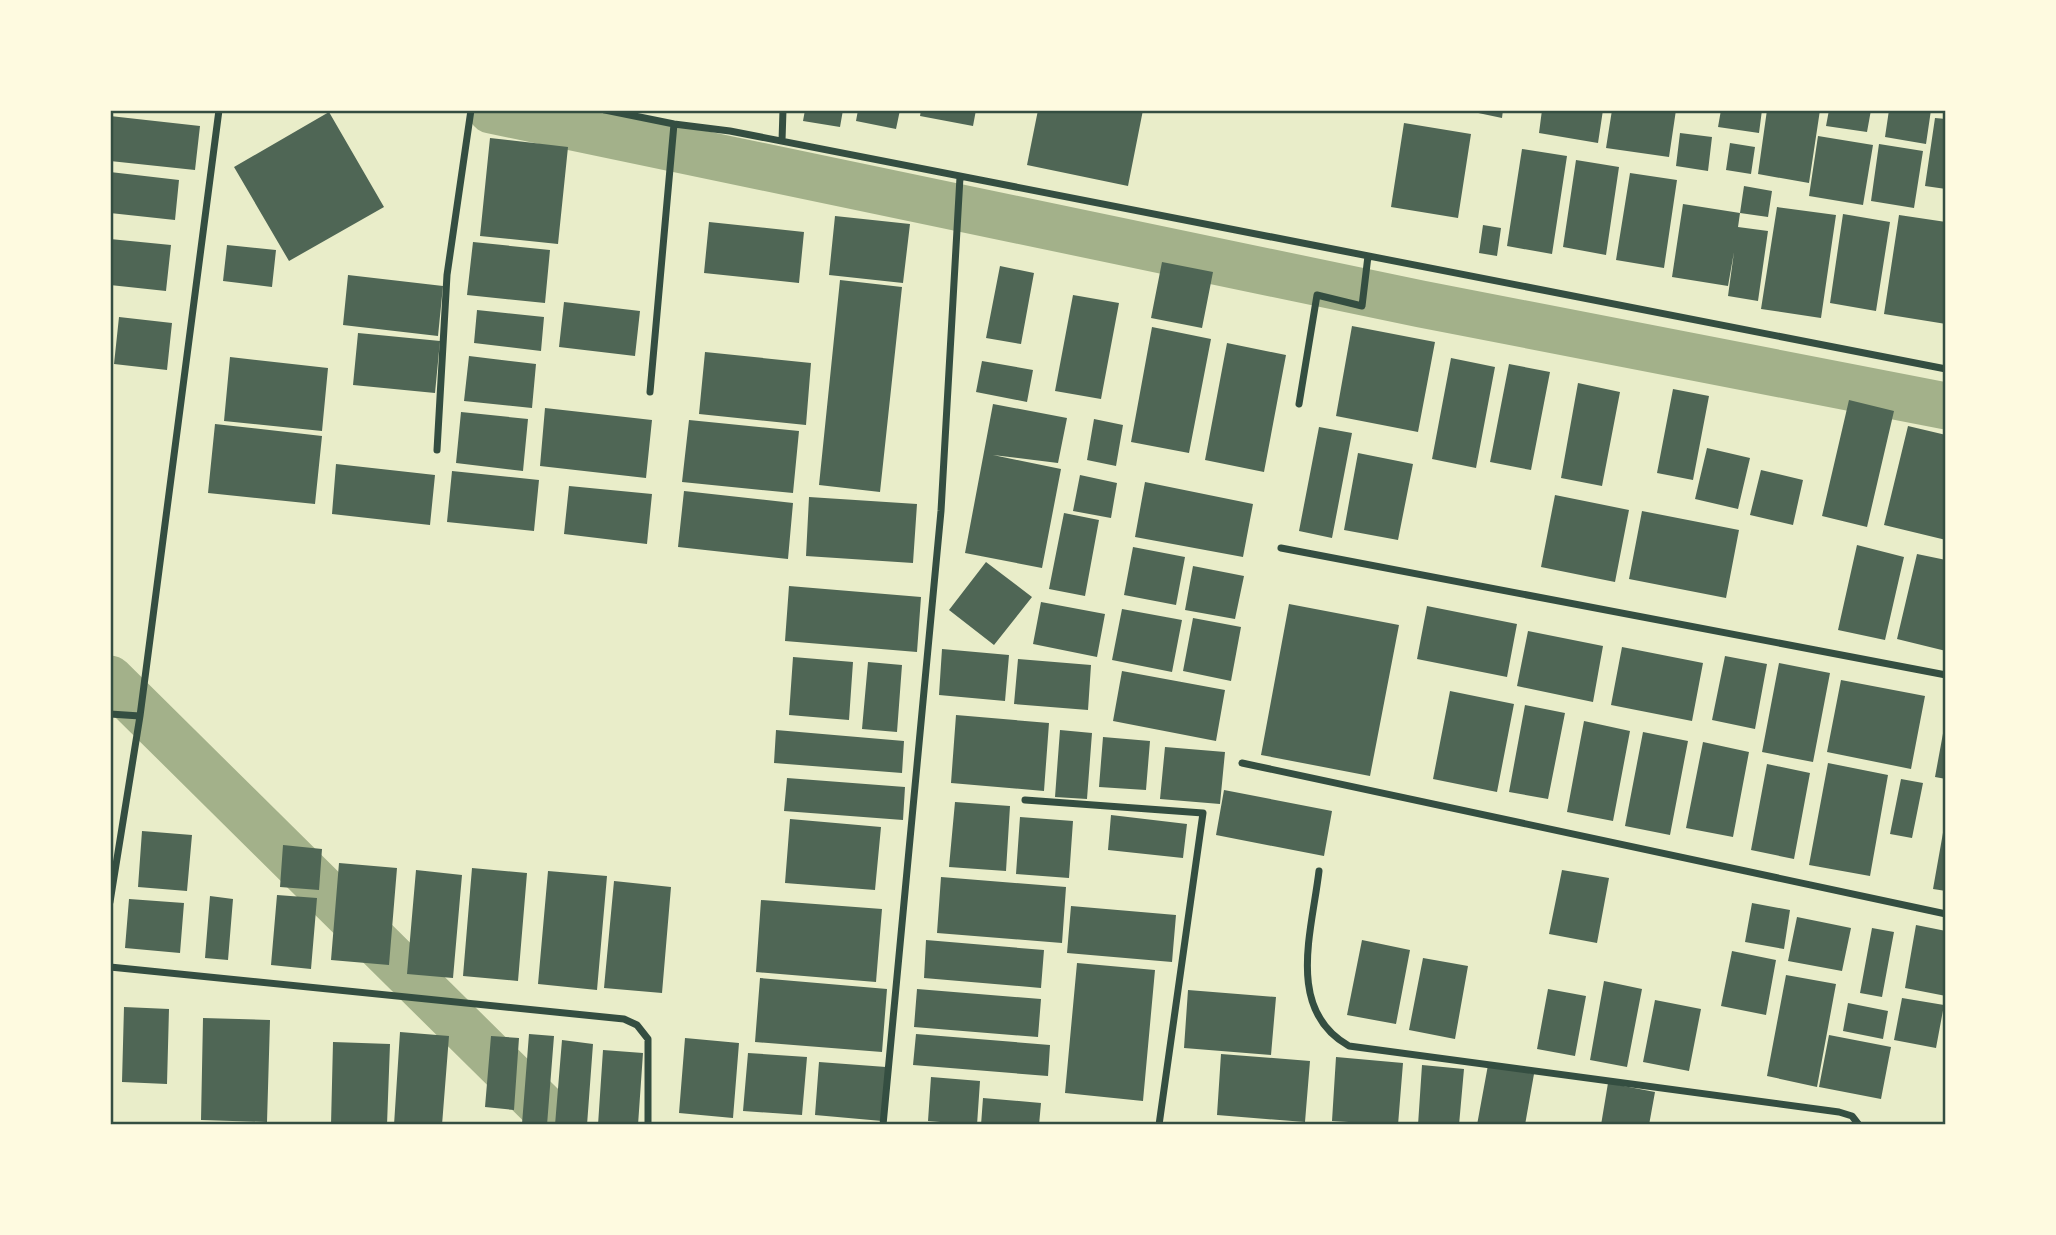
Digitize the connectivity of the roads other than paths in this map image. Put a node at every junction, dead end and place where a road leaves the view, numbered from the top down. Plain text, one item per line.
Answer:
1 (219, 110) edge
2 (471, 110) edge
3 (605, 110) edge
4 (783, 110) edge
5 (674, 124) junction
6 (782, 141) junction
7 (960, 177) junction
8 (1368, 256) junction
9 (1946, 369) edge
10 (650, 392) dead end
11 (1299, 404) dead end
12 (437, 450) dead end
13 (1281, 548) dead end
14 (1946, 675) edge
15 (110, 715) edge
16 (139, 716) junction
17 (1242, 763) dead end
18 (1025, 800) dead end
19 (1319, 871) dead end
20 (110, 902) edge
21 (1946, 914) edge
22 (110, 967) edge
23 (648, 1125) edge
24 (883, 1125) edge
25 (1159, 1125) edge
26 (1859, 1125) edge

1 - 16 street
2 - 12 street
3 - 5 street
4 - 6 street
5 - 6 street
5 - 10 street
6 - 7 street
7 - 8 street
7 - 24 street
8 - 9 street
8 - 11 street
13 - 14 street
15 - 16 street
16 - 20 street
17 - 21 street
18 - 25 street
19 - 26 street
22 - 23 street

